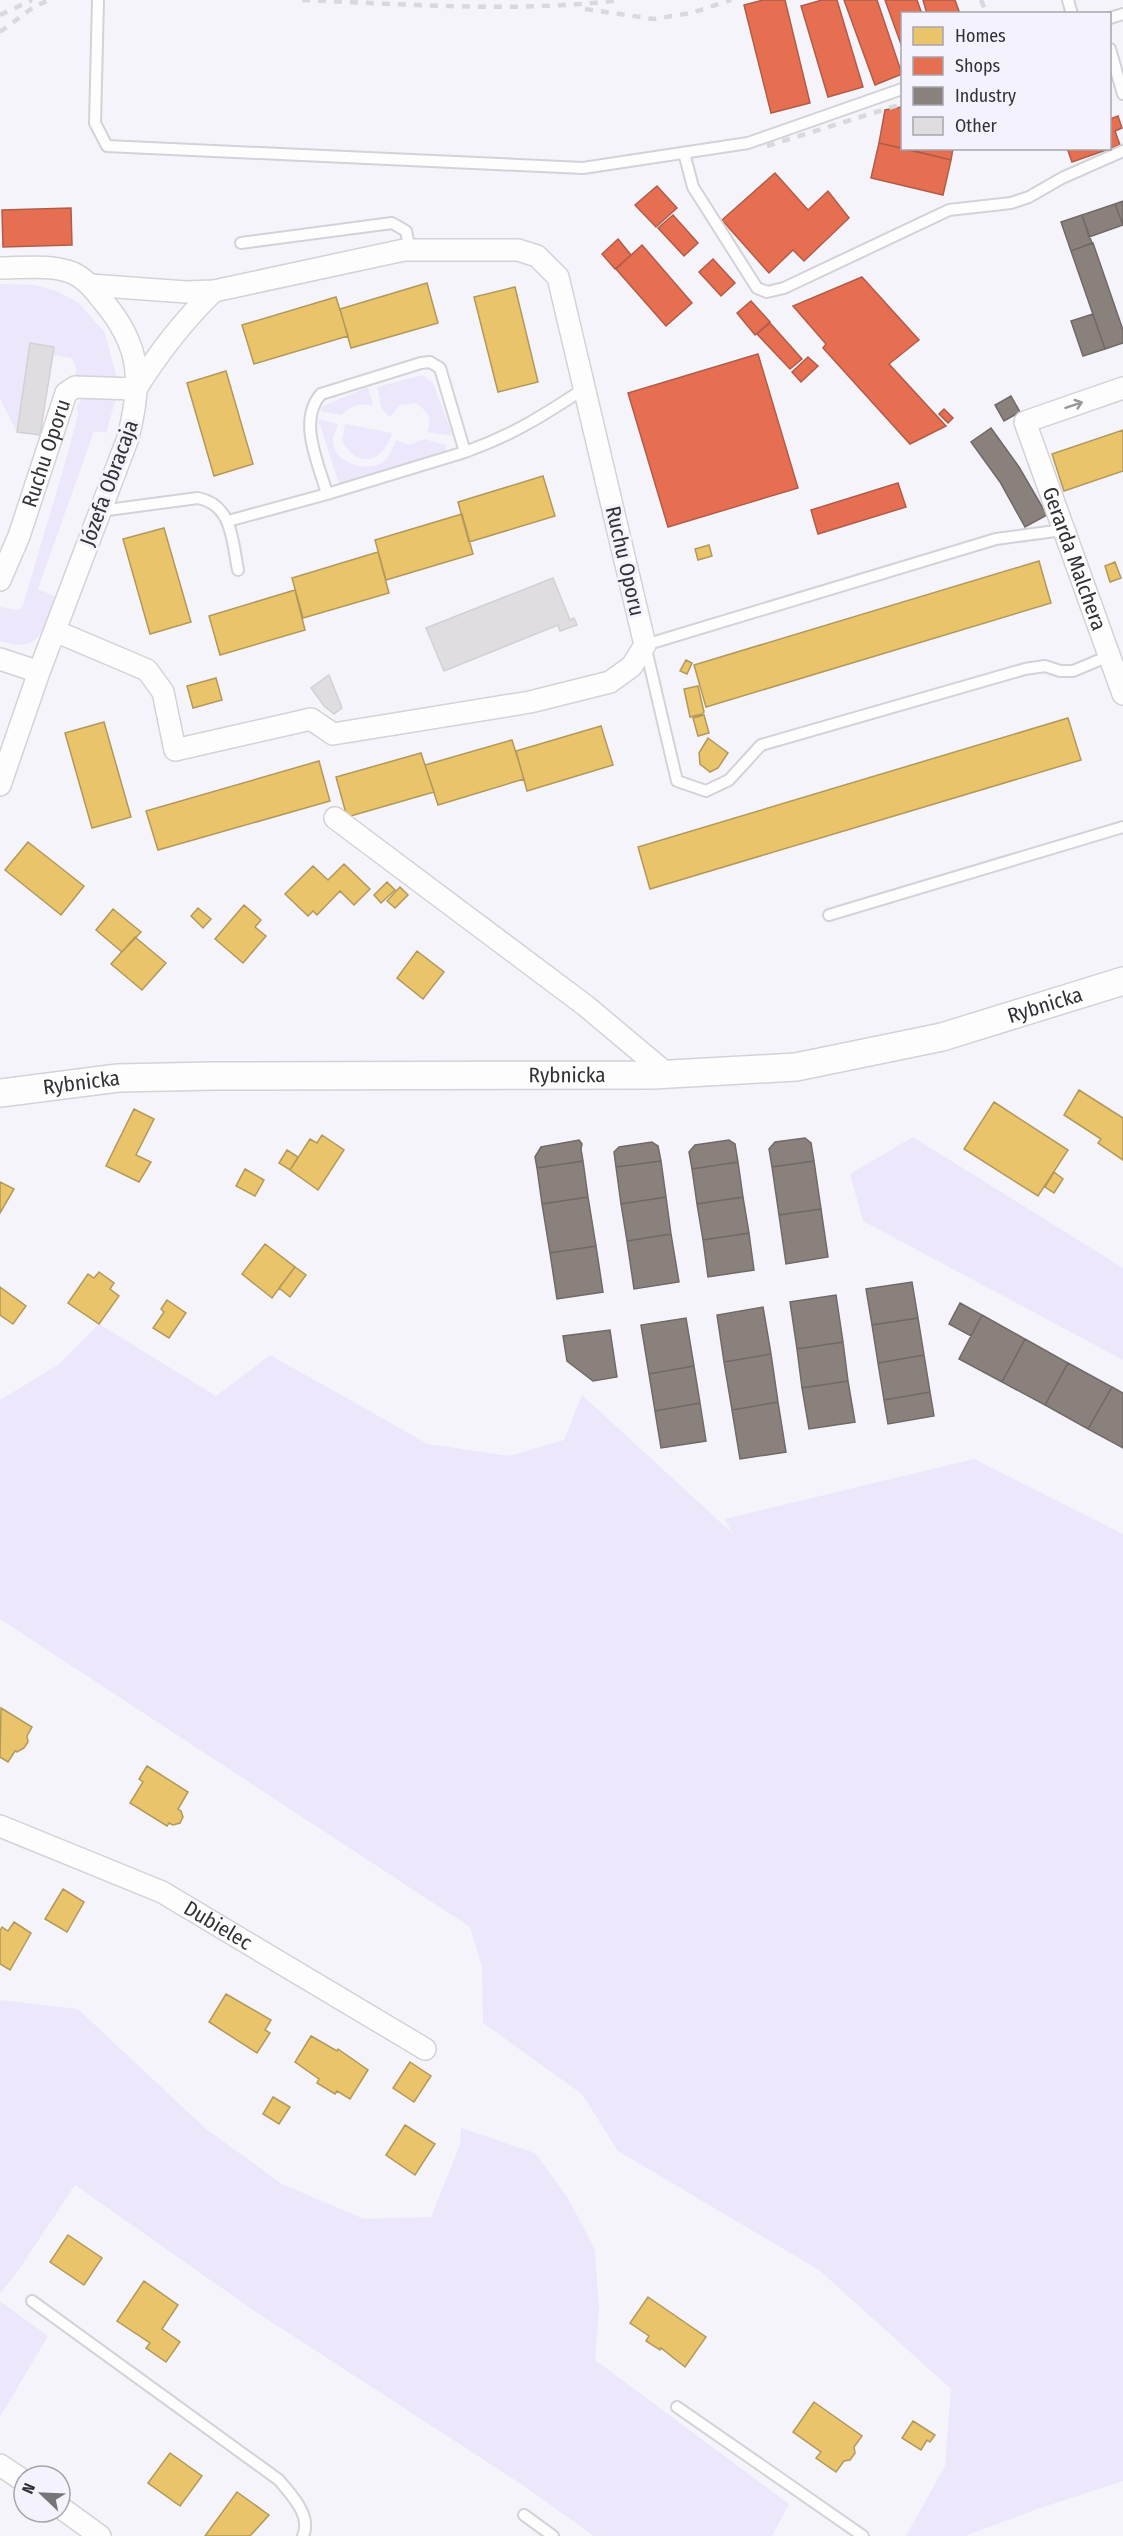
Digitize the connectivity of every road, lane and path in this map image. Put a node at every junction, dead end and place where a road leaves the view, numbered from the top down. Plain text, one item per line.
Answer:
1 (98, 0) edge
2 (1111, 52) edge
3 (901, 90) edge
4 (1123, 94) edge
5 (1123, 151) edge
6 (684, 153) junction
7 (241, 243) dead end
8 (410, 250) junction
9 (0, 268) edge
10 (90, 285) junction
11 (214, 291) junction
12 (585, 388) junction
13 (1123, 388) edge
14 (136, 389) junction
15 (465, 452) junction
16 (327, 494) junction
17 (100, 511) junction
18 (228, 521) junction
19 (1064, 530) junction
20 (238, 570) dead end
21 (0, 580) edge
22 (55, 631) junction
23 (645, 645) junction
24 (1109, 656) junction
25 (0, 658) edge
26 (39, 672) junction
27 (1123, 694) edge
28 (0, 785) edge
29 (335, 818) dead end
30 (1123, 827) edge
31 (829, 915) dead end
32 (1123, 981) edge
33 (667, 1074) junction
34 (0, 1093) edge
35 (0, 1826) edge
36 (425, 2049) dead end
37 (32, 2301) dead end
38 (677, 2407) dead end
39 (524, 2515) dead end
40 (72, 2516) edge
41 (100, 2536) edge
42 (303, 2536) edge
43 (553, 2536) edge
44 (863, 2536) edge

1 - 6 lane
2 - 4 lane
3 - 6 lane
5 - 6 lane
7 - 8 lane
8 - 11 street, Ruchu Oporu
8 - 12 street, Ruchu Oporu
9 - 10 street, Józefa Obracaja
10 - 11 street, Ruchu Oporu
10 - 14 street, Józefa Obracaja
11 - 14 street
12 - 15 lane
12 - 23 street, Ruchu Oporu
19 -> 13 street, Gerarda Malchera
14 - 17 street, Józefa Obracaja
14 - 21 street, Ruchu Oporu
15 - 16 lane
15 - 16 lane
16 - 18 lane
17 - 18 lane
17 - 22 street, Józefa Obracaja
18 - 20 lane
19 - 23 lane
19 - 24 street, Gerarda Malchera
22 - 23 street, Ruchu Oporu
22 - 26 street, Józefa Obracaja
23 - 24 lane
24 - 27 street, Gerarda Malchera
25 - 26 street
26 - 28 street
29 - 33 street
30 - 31 lane
32 - 33 street, Rybnicka
33 - 34 street, Rybnicka
35 - 36 street, Dubielec
37 - 42 lane
38 - 44 lane
39 - 43 lane
40 - 41 street

